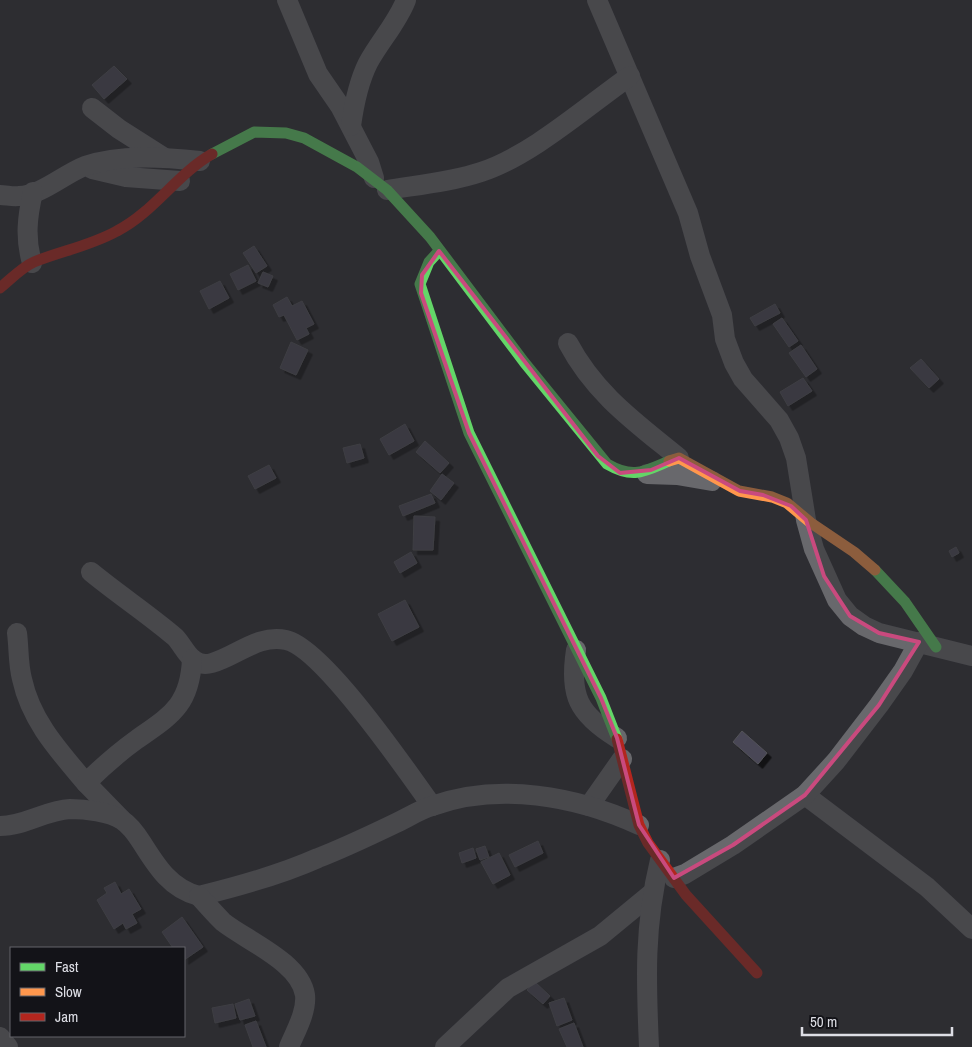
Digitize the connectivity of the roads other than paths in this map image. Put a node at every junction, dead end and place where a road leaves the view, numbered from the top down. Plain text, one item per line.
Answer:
1 (287, 0) edge
2 (406, 0) edge
3 (597, 0) edge
4 (630, 76) junction
5 (92, 108) dead end
6 (351, 126) junction
7 (163, 157) junction
8 (200, 161) junction
9 (85, 167) junction
10 (180, 181) junction
11 (380, 184) junction
12 (33, 192) junction
13 (0, 195) edge
14 (439, 252) junction
15 (32, 263) junction
16 (0, 288) edge
17 (568, 343) dead end
18 (679, 458) junction
19 (638, 473) junction
20 (722, 483) junction
21 (806, 520) junction
22 (91, 572) dead end
23 (17, 633) dead end
24 (927, 645) junction
25 (576, 650) joint
26 (972, 656) edge
27 (192, 659) junction
28 (617, 738) joint
29 (622, 759) junction
30 (86, 783) junction
31 (805, 794) junction
32 (432, 806) junction
33 (589, 806) junction
34 (122, 820) junction
35 (0, 826) edge
36 (639, 826) junction
37 (660, 860) junction
38 (674, 878) junction
39 (651, 894) junction
40 (199, 896) junction
41 (972, 929) edge
42 (757, 973) dead end
43 (0, 1037) edge
44 (649, 1046) edge
45 (8, 1047) edge
46 (289, 1047) edge
47 (445, 1047) edge

1 - 6 street
2 - 6 street
3 - 4 street
4 - 11 street
4 - 21 street
5 - 7 street
6 - 11 street
7 - 8 street
7 - 9 street
8 - 10 street
8 - 11 street
9 - 10 street
9 - 12 street
10 - 15 street
11 - 14 street
12 - 13 street
12 - 15 street
14 - 19 street
14 - 25 street
15 - 16 street
17 - 18 street
18 - 19 street
18 - 20 street
19 - 20 street
20 - 21 street
21 - 24 street
21 - 24 street
22 - 27 street
23 - 30 street
24 - 26 street
24 - 31 street
25 - 28 street
27 - 30 street
27 - 32 street
28 - 29 street
29 - 33 street
29 - 36 street
30 - 34 street
31 - 38 street
31 - 41 street
32 - 33 street
32 - 40 street
33 - 36 street
34 - 35 street
34 - 40 street
36 - 37 street
37 - 38 street
37 - 39 street
38 - 42 street
39 - 44 street
39 - 47 street
40 - 46 street
43 - 45 street

